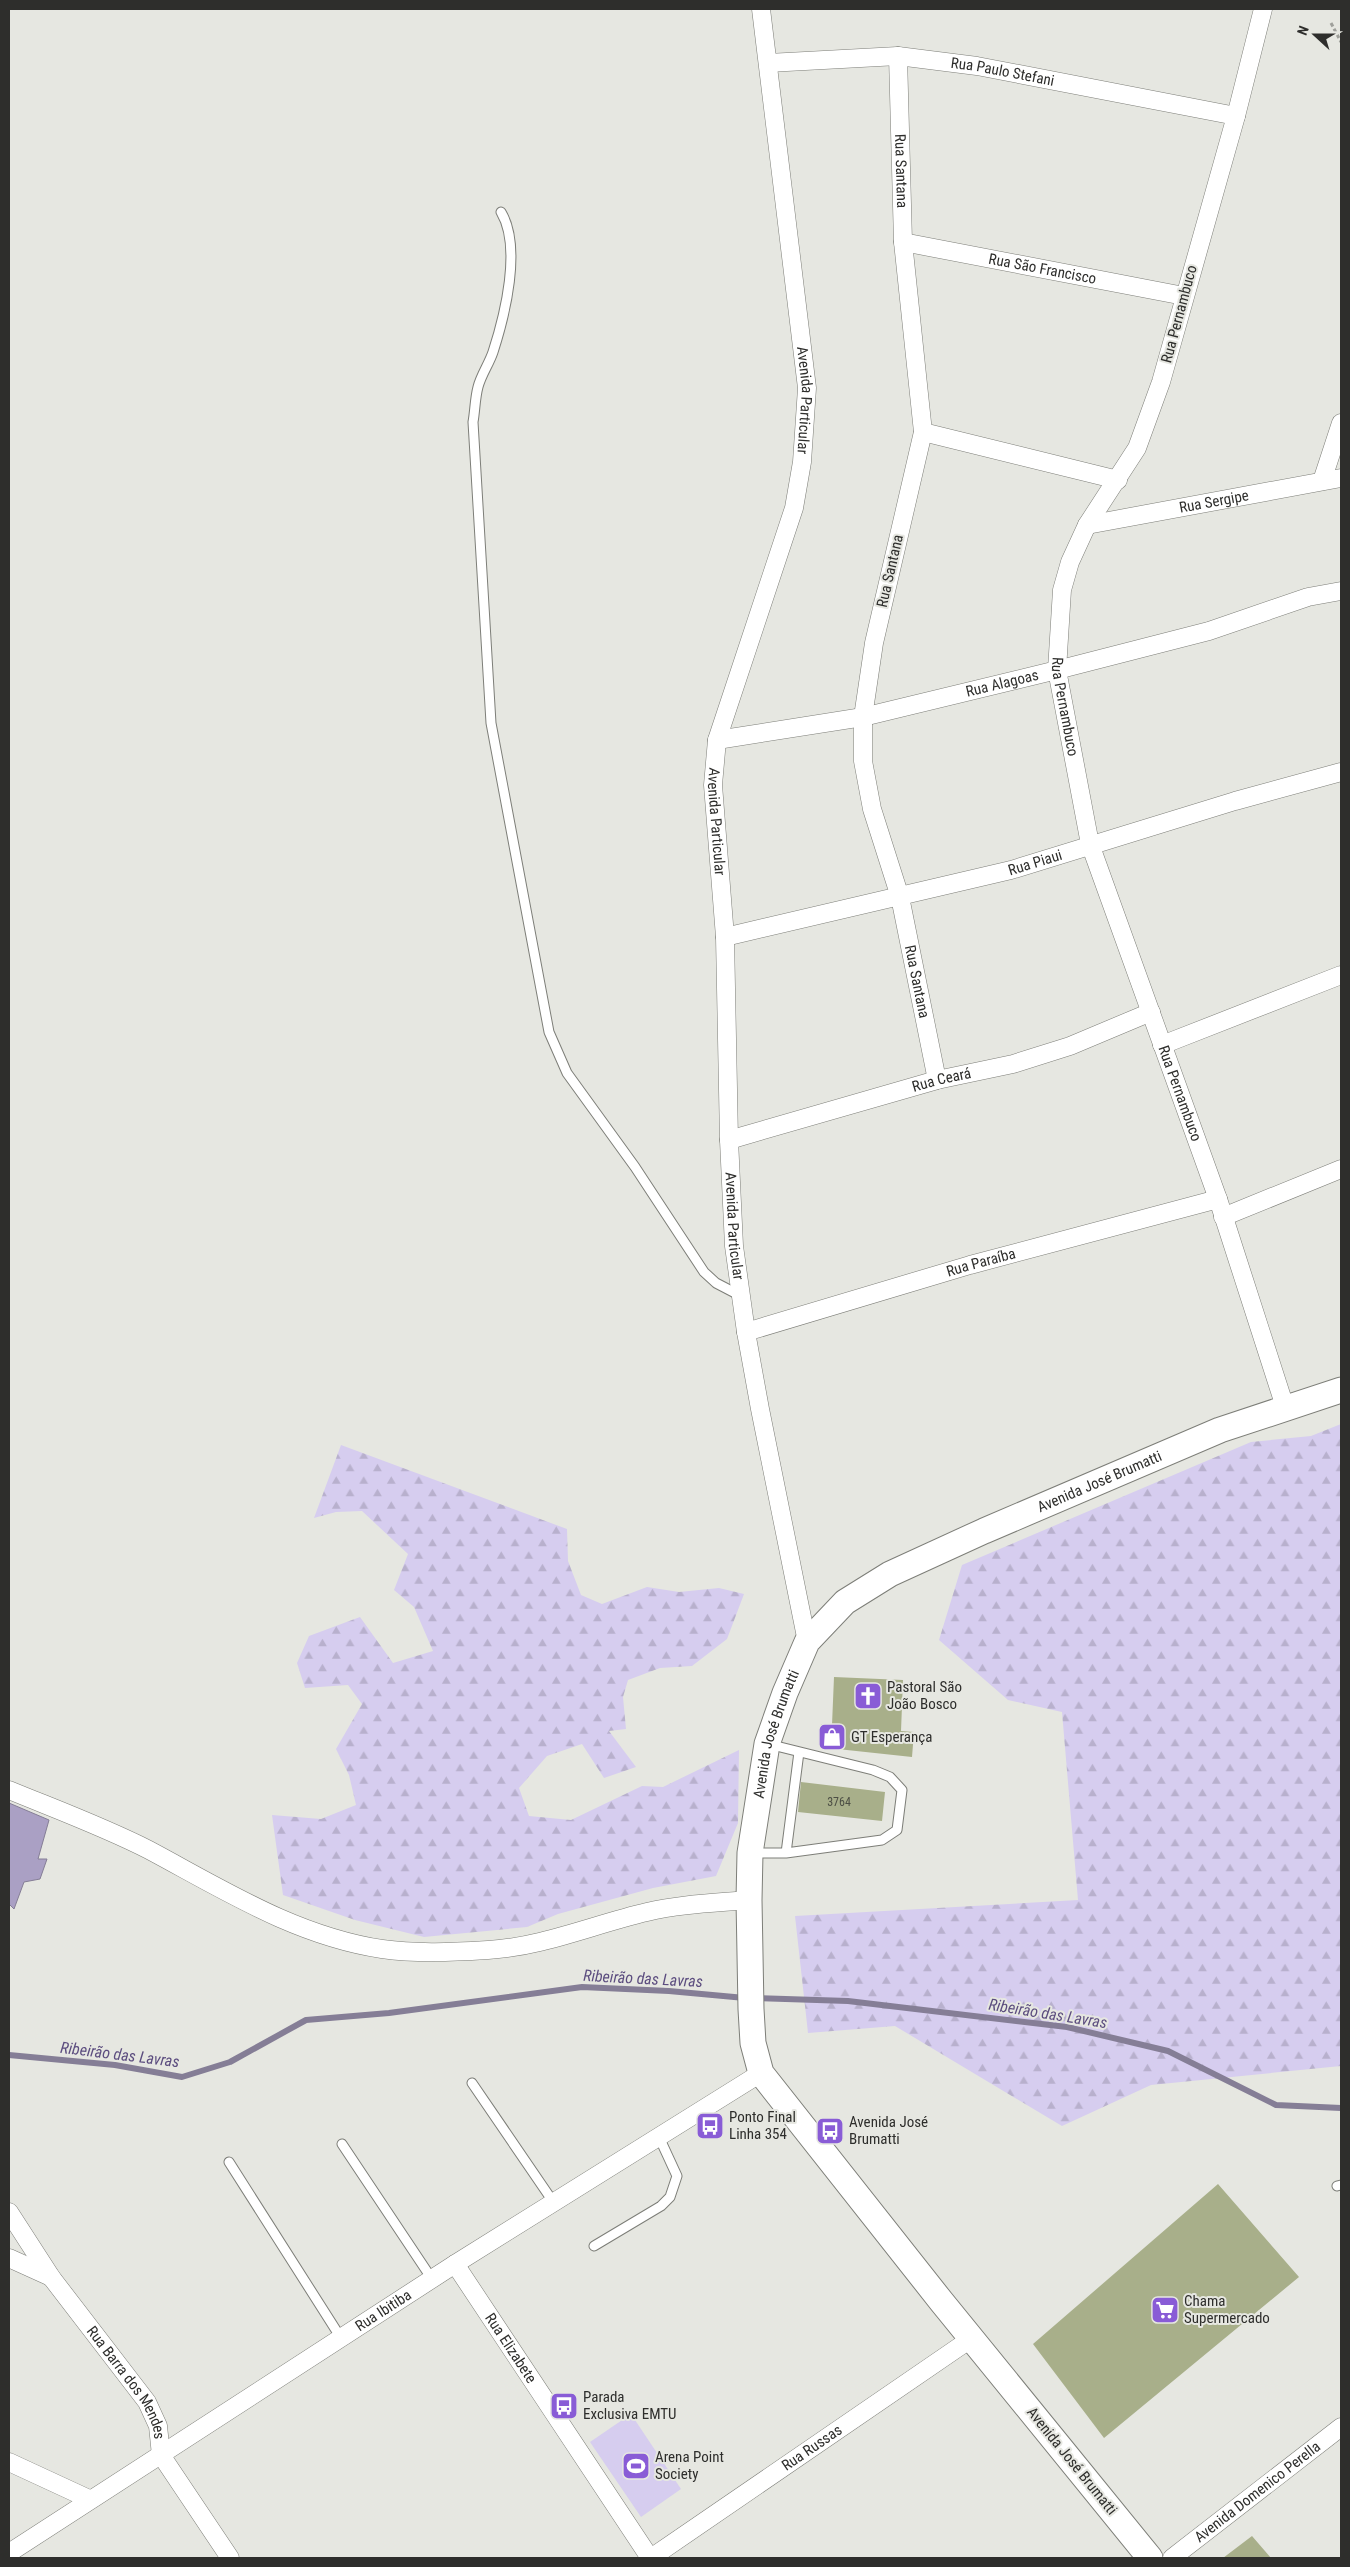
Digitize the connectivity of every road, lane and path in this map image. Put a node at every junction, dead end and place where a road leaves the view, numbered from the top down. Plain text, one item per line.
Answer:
1 (761, 9) edge
2 (1263, 9) edge
3 (1331, 23) dead end
4 (1341, 42) edge
5 (898, 56) junction
6 (768, 63) junction
7 (1236, 116) junction
8 (501, 212) dead end
9 (903, 242) junction
10 (1184, 296) junction
11 (1341, 423) edge
12 (923, 432) junction
13 (1341, 478) edge
14 (1118, 480) junction
15 (1322, 481) junction
16 (1087, 525) junction
17 (1341, 591) edge
18 (1057, 670) junction
19 (863, 717) junction
20 (717, 740) junction
21 (1341, 772) edge
22 (1090, 844) junction
23 (900, 898) junction
24 (725, 937) junction
25 (1341, 975) edge
26 (1151, 1012) junction
27 (1162, 1045) junction
28 (937, 1080) junction
29 (729, 1140) junction
30 (1341, 1169) edge
31 (1218, 1199) junction
32 (1223, 1217) junction
33 (741, 1297) junction
34 (746, 1332) junction
35 (1341, 1390) edge
36 (1286, 1407) junction
37 (807, 1642) junction
38 (768, 1744) junction
39 (799, 1752) junction
40 (9, 1790) edge
41 (750, 1853) junction
42 (786, 1853) junction
43 (749, 1900) junction
44 (761, 2073) junction
45 (472, 2083) dead end
46 (659, 2137) junction
47 (342, 2144) dead end
48 (229, 2162) dead end
49 (554, 2202) junction
50 (9, 2212) edge
51 (594, 2246) dead end
52 (9, 2258) edge
53 (456, 2264) junction
54 (51, 2277) junction
55 (432, 2279) junction
56 (341, 2338) junction
57 (972, 2338) junction
58 (1341, 2427) edge
59 (162, 2455) junction
60 (9, 2462) edge
61 (89, 2499) junction
62 (9, 2553) edge
63 (230, 2558) edge
64 (651, 2558) edge
65 (1150, 2558) edge
66 (1172, 2558) edge

1 - 6 street, Avenida Particular
2 - 7 street, Rua Pernambuco
3 - 4 path
5 - 6 street, Rua Paulo Stefani
5 - 7 street, Rua Paulo Stefani
5 - 9 street, Rua Santana
6 - 20 street, Avenida Particular
7 - 10 street, Rua Pernambuco
8 - 33 lane
9 - 10 street, Rua São Francisco
9 - 12 street, Rua Santana
10 - 14 street, Rua Pernambuco
11 - 15 street
12 - 14 street
12 - 19 street, Rua Santana
13 - 15 street, Rua Sergipe
14 - 16 street, Rua Pernambuco
15 - 16 street, Rua Sergipe
16 - 18 street, Rua Pernambuco
17 - 18 street, Rua Alagoas
18 - 19 street, Rua Alagoas
18 - 22 street, Rua Pernambuco
19 - 20 street, Rua Alagoas
19 - 23 street, Rua Santana
20 - 24 street, Avenida Particular
21 - 22 street, Rua Piaui
22 - 23 street, Rua Piaui
22 - 26 street, Rua Pernambuco
23 - 24 street, Rua Piaui
23 - 28 street, Rua Santana
24 - 29 street, Avenida Particular
25 - 27 street
26 - 27 street, Rua Pernambuco
26 - 28 street, Rua Ceará
27 - 31 street, Rua Pernambuco
28 - 29 street, Rua Ceará
29 - 33 street, Avenida Particular
30 - 32 street
31 - 32 street, Rua Pernambuco
31 - 34 street, Rua Paraíba
32 - 36 street, Rua Pernambuco
33 - 34 street, Avenida Particular
34 - 37 street, Avenida Particular
35 - 36 main road, Avenida José Brumatti
36 - 37 main road, Avenida José Brumatti
37 - 38 main road, Avenida José Brumatti
38 - 39 lane
38 - 41 main road, Avenida José Brumatti
39 - 42 lane
39 - 42 lane
40 - 43 street
41 - 42 lane
41 - 43 main road, Avenida José Brumatti
43 - 44 main road, Avenida José Brumatti
44 - 46 street, Rua Ibitiba
44 - 57 main road, Avenida José Brumatti
45 - 49 lane
46 - 49 street, Rua Ibitiba
46 - 51 lane
47 - 55 lane
48 - 56 lane
49 - 53 street, Rua Ibitiba
50 - 54 street, Rua Barra dos Mendes
52 - 54 street
53 - 55 street, Rua Ibitiba
53 - 64 street, Rua Elizabete
54 - 59 street, Rua Barra dos Mendes
55 - 56 street, Rua Ibitiba
56 - 59 street, Rua Ibitiba
57 - 64 street, Rua Russas
57 - 65 main road, Avenida José Brumatti
58 - 66 street, Avenida Domenico Perella
59 - 61 street, Rua Ibitiba
59 - 63 street, Rua Barra dos Mendes
60 - 61 street
61 - 62 street, Rua Ibitiba

